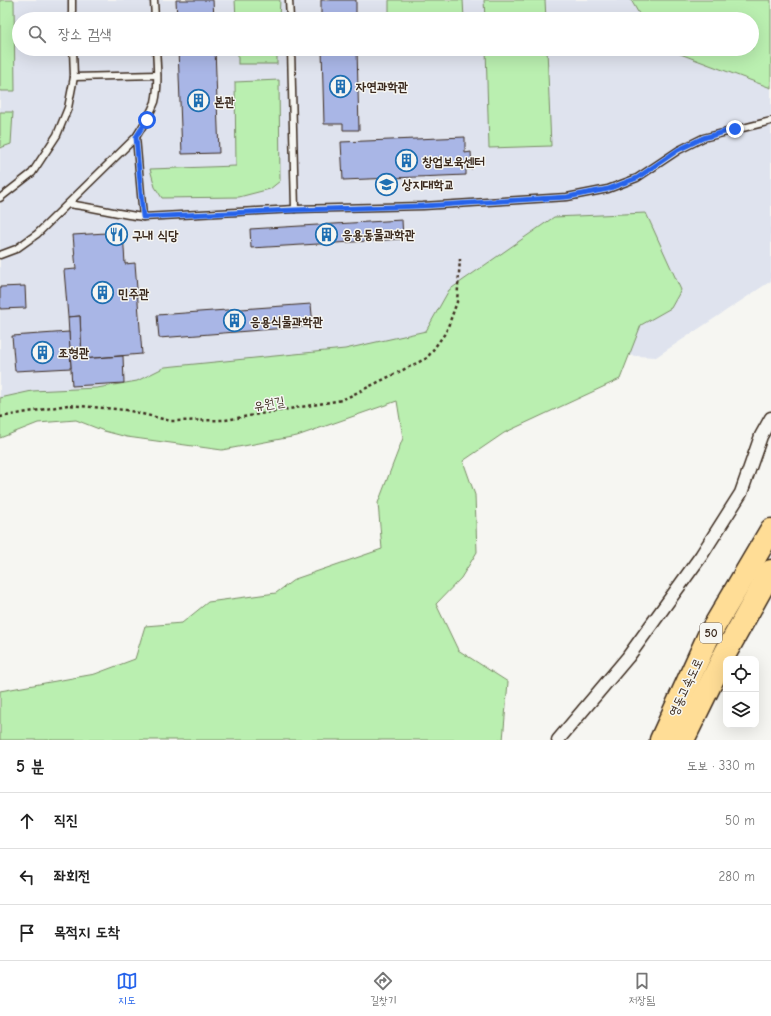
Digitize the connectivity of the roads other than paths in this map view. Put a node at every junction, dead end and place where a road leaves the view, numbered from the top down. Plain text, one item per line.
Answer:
1 (72, 0) edge
2 (154, 0) edge
3 (290, 0) edge
4 (72, 12) edge
5 (155, 12) edge
6 (290, 12) edge
7 (73, 56) edge
8 (156, 56) edge
9 (291, 56) edge
10 (157, 75) junction
11 (74, 77) junction
12 (771, 121) edge
13 (136, 137) junction
14 (0, 198) edge
15 (68, 204) junction
16 (295, 210) junction
17 (143, 217) junction
18 (0, 255) edge
19 (771, 418) edge
20 (771, 530) edge
21 (771, 572) edge
22 (558, 740) edge
23 (661, 740) edge
24 (683, 740) edge

1 - 4 lane
2 - 5 lane
3 - 6 lane
7 - 11 lane
8 - 10 lane
9 - 16 lane
10 - 11 lane
10 - 13 lane
11 - 14 lane
12 - 16 lane
13 - 15 lane
13 - 17 lane
15 - 17 lane
15 - 18 lane
16 - 17 lane
19 - 22 street
20 - 23 highway, 영동고속도로 / 50
21 - 24 highway, 영동고속도로 / 50

